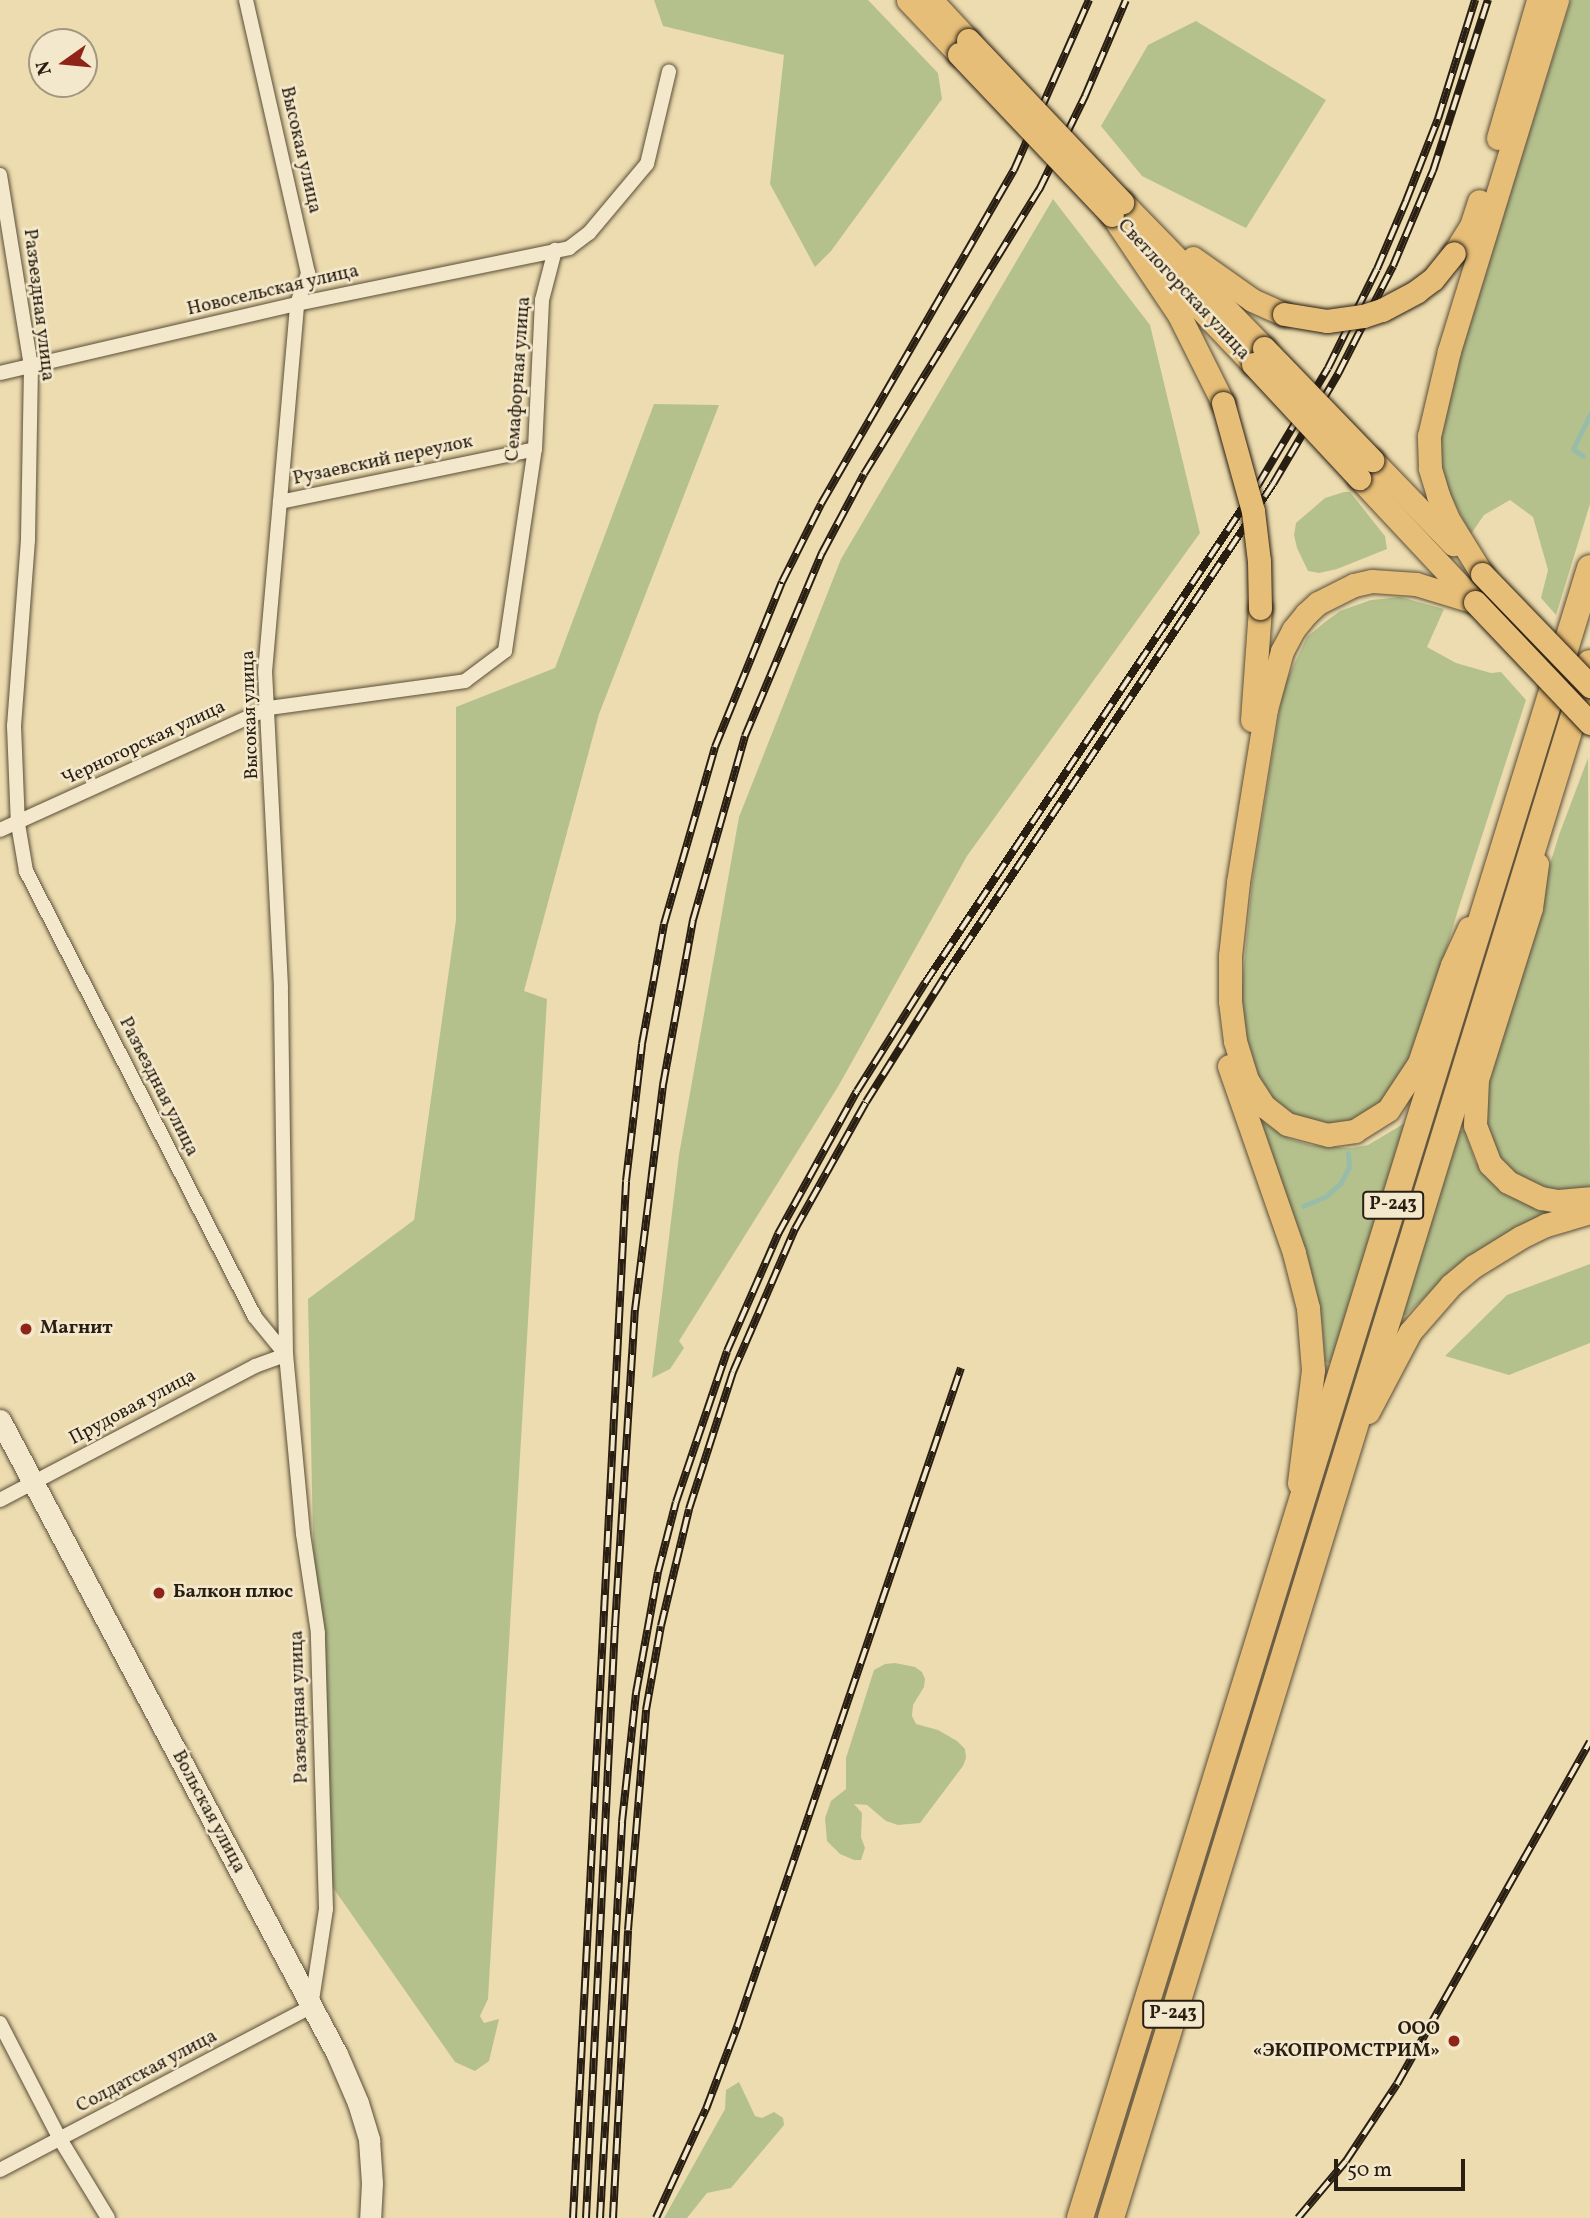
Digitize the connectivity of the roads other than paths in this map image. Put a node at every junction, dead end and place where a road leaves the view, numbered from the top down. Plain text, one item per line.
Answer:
1 (246, 0) edge
2 (908, 0) edge
3 (931, 0) edge
4 (1538, 0) edge
5 (1557, 0) edge
6 (964, 47) junction
7 (669, 72) dead end
8 (0, 174) edge
9 (1117, 208) junction
10 (555, 250) junction
11 (297, 304) junction
12 (31, 367) junction
13 (0, 373) edge
14 (535, 449) junction
15 (1365, 469) junction
16 (280, 502) junction
17 (1590, 568) edge
18 (1482, 574) junction
19 (1475, 602) junction
20 (505, 650) joint
21 (1590, 663) edge
22 (1590, 685) edge
23 (269, 708) junction
24 (1579, 727) edge
25 (1546, 805) junction
26 (18, 824) junction
27 (0, 830) edge
28 (1497, 864) junction
29 (1590, 1198) edge
30 (1590, 1212) edge
31 (286, 1355) junction
32 (0, 1420) edge
33 (1350, 1446) junction
34 (33, 1482) junction
35 (0, 1500) edge
36 (1290, 1547) junction
37 (311, 2007) junction
38 (0, 2023) edge
39 (61, 2139) junction
40 (0, 2170) edge
41 (108, 2218) edge
42 (370, 2218) edge
43 (1080, 2218) edge
44 (1111, 2218) edge

1 - 11 street, Высокая улица
2 - 6 main road
3 - 6 main road
4 - 9 main road, bridge
5 - 18 main road
6 - 9 main road, bridge
7 - 10 street
8 - 12 street, Разъездная улица
9 - 15 main road, Светлогорская улица, bridge
9 - 36 main road, bridge
10 - 11 street, Новосельская улица
10 - 14 street, Семафорная улица
11 - 12 street, Новосельская улица
11 - 16 street, Высокая улица
12 - 13 street, Новосельская улица
12 - 26 street, Разъездная улица
14 - 16 street, Рузаевский переулок
14 - 20 street, Семафорная улица
15 - 18 main road
15 - 19 main road
16 - 23 street, Высокая улица
17 - 28 highway, Р-243
18 - 22 main road, bridge
19 - 24 main road, bridge
19 - 28 main road
20 - 23 street, Черногорская улица
21 - 24 highway, Р-243
22 - 24 main road
23 - 26 street, Черногорская улица
23 - 31 street, Высокая улица
24 - 25 highway, Р-243
25 - 29 main road
25 - 33 highway, Р-243
26 - 27 street, Черногорская улица
26 - 31 street, Разъездная улица
28 - 36 highway, Р-243
30 - 33 main road
31 - 34 street, Прудовая улица
31 - 37 street, Разъездная улица
32 - 34 street, Вольская улица
33 - 44 highway, Р-243
34 - 35 street, Прудовая улица
34 - 37 street, Вольская улица
36 - 43 highway, Р-243
37 - 39 street, Солдатская улица
37 - 42 street, Вольская улица
38 - 39 street
39 - 40 street, Солдатская улица
39 - 41 street

